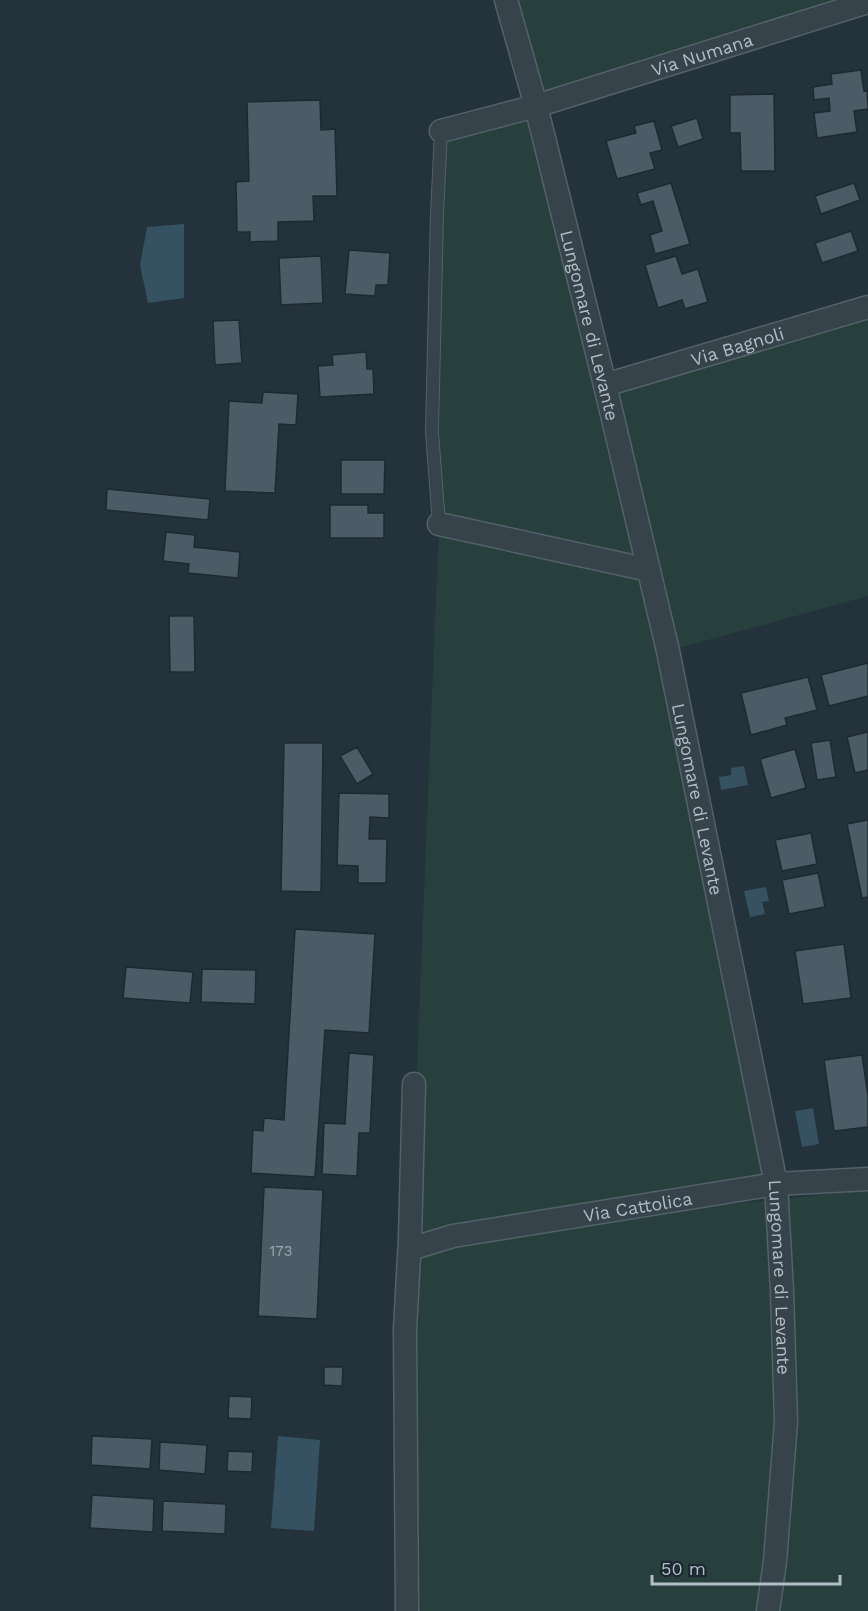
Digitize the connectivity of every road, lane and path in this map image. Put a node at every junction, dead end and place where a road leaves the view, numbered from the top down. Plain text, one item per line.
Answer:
1 (506, 0) edge
2 (868, 2) edge
3 (536, 106) junction
4 (441, 130) joint
5 (868, 307) edge
6 (605, 385) junction
7 (440, 524) joint
8 (649, 570) junction
9 (414, 1084) dead end
10 (868, 1179) edge
11 (776, 1184) junction
12 (410, 1249) junction
13 (407, 1611) edge
14 (768, 1611) edge

1 - 3 street, Lungomare di Levante
2 - 3 street, Via Numana
3 - 4 street, Via Numana
3 - 6 street, Lungomare di Levante
4 - 7 lane
5 - 6 street, Via Bagnoli
6 - 8 street, Lungomare di Levante
7 - 8 street
8 - 11 street, Lungomare di Levante
9 - 12 street
10 - 11 street, Via Cattolica
11 - 12 street, Via Cattolica
11 - 14 street, Lungomare di Levante
12 - 13 street

